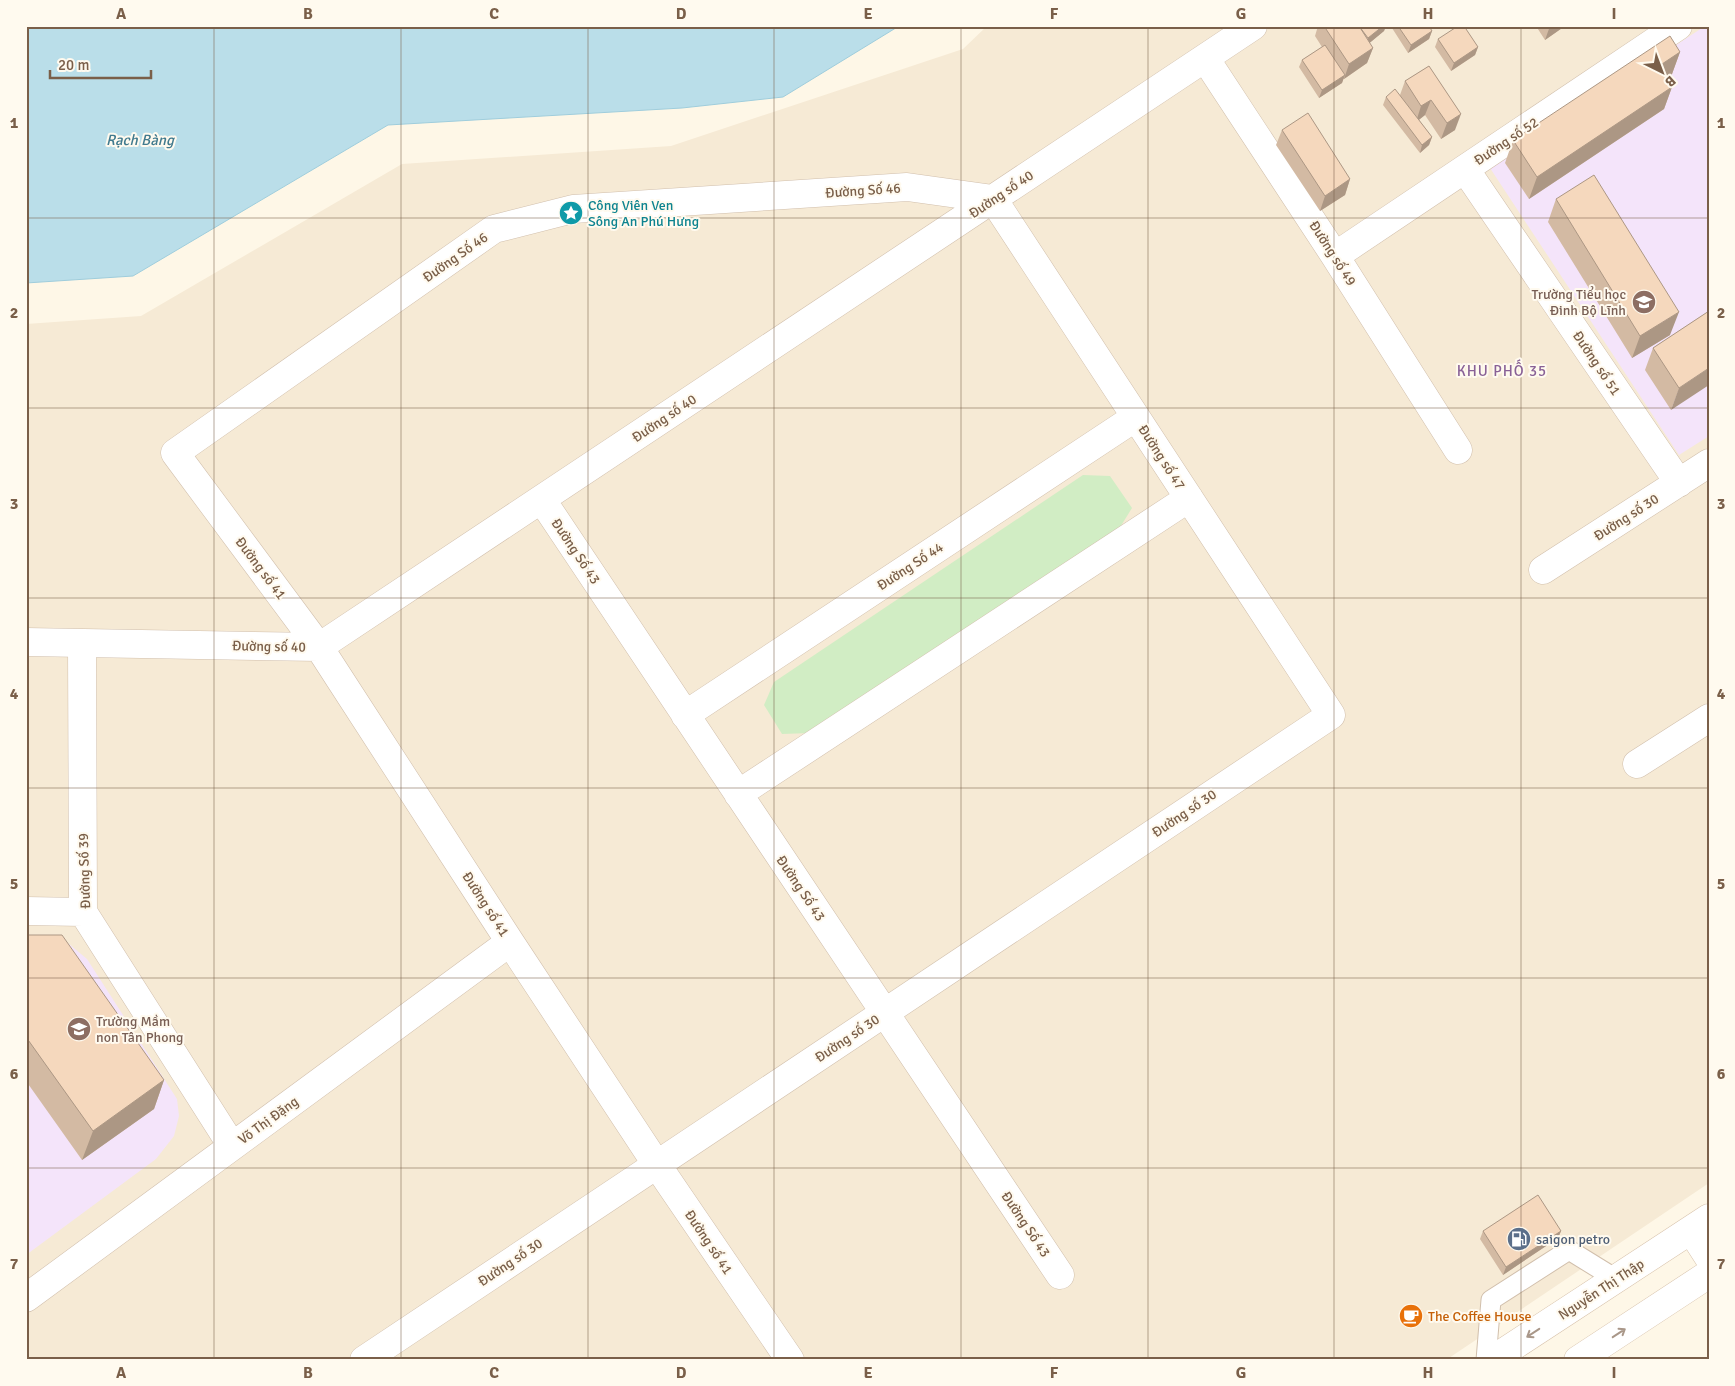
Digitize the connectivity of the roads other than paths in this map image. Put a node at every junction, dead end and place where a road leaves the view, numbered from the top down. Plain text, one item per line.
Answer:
1 (1253, 26) edge
2 (1678, 26) edge
3 (1205, 58) junction
4 (1464, 169) junction
5 (993, 200) junction
6 (1335, 256) junction
7 (1136, 417) junction
8 (1458, 450) dead end
9 (175, 453) joint
10 (1709, 463) edge
11 (1679, 482) junction
12 (1189, 498) junction
13 (542, 500) junction
14 (1543, 570) dead end
15 (26, 642) edge
16 (82, 643) junction
17 (319, 647) junction
18 (685, 715) junction
19 (1331, 715) joint
20 (1709, 718) edge
21 (1637, 764) dead end
22 (738, 794) junction
23 (26, 911) edge
24 (83, 912) junction
25 (510, 942) junction
26 (884, 1013) junction
27 (232, 1146) junction
28 (657, 1165) junction
29 (1700, 1224) edge
30 (1709, 1258) edge
31 (1709, 1274) edge
32 (1060, 1275) dead end
33 (1616, 1279) junction
34 (26, 1298) edge
35 (379, 1355) edge
36 (790, 1360) edge
37 (1486, 1360) edge
38 (1492, 1360) edge
39 (1578, 1360) edge

1 - 3 street, Đường số 40
2 - 4 street, Đường số 52
3 - 5 street, Đường số 40
3 - 6 street, Đường số 49
4 - 6 street, Đường số 52
4 - 11 street, Đường số 51
5 - 7 street, Đường số 47
5 - 9 street, Đường Số 46
5 - 13 street, Đường số 40
6 - 8 street, Đường số 49
7 - 12 street, Đường số 47
7 - 18 street, Đường Số 44
9 - 17 street, Đường số 41
10 - 11 street, Đường số 30
11 - 14 street, Đường số 30
12 - 19 street, Đường số 47
12 - 22 street
13 - 17 street, Đường số 40
13 - 18 street, Đường Số 43
15 - 16 street, Đường số 40
16 - 17 street, Đường số 40
16 - 24 street, Đường Số 39
17 - 25 street, Đường số 41
18 - 22 street, Đường Số 43
19 - 26 street, Đường số 30
20 - 21 street
22 - 26 street, Đường Số 43
23 - 24 street
24 - 27 street, Đường Số 39
25 - 27 street, Võ Thị Đặng
25 - 28 street, Đường số 41
26 - 28 street, Đường số 30
26 - 32 street, Đường Số 43
27 - 34 street, Võ Thị Đặng
28 - 35 street, Đường số 30
28 - 36 street, Đường số 41
29 - 30 street
29 - 33 street, Nguyễn Thị Thập
39 -> 31 street
33 - 37 lane
33 -> 38 street, Nguyễn Thị Thập

